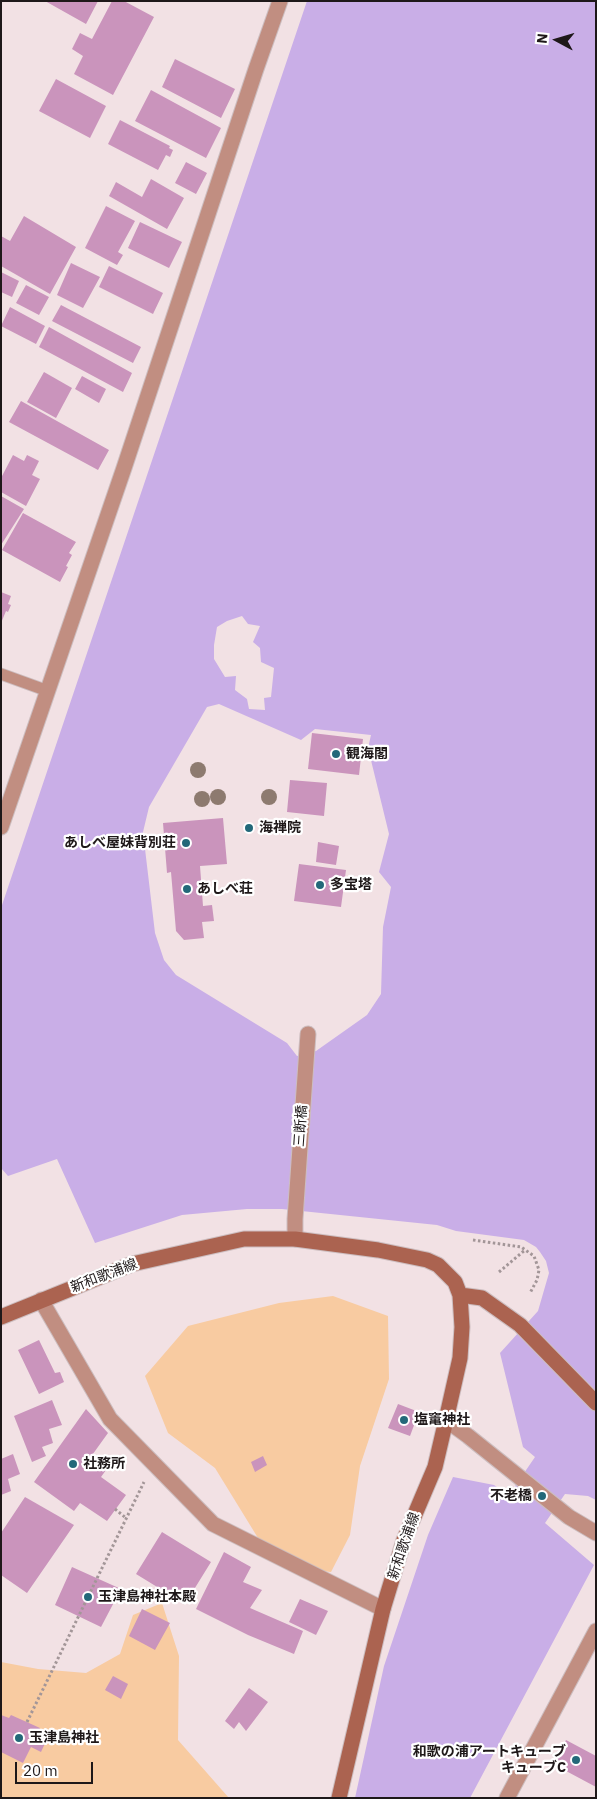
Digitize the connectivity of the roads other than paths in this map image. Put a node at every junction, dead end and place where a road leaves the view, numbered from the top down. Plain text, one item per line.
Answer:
1 (280, 1) edge
2 (1, 674) edge
3 (48, 691) junction
4 (1, 827) edge
5 (308, 1034) dead end
6 (294, 1239) junction
7 (460, 1295) junction
8 (41, 1300) junction
9 (1, 1317) edge
10 (596, 1403) edge
11 (446, 1420) junction
12 (596, 1533) edge
13 (383, 1609) junction
14 (596, 1631) edge
15 (338, 1798) edge
16 (507, 1798) edge

1 - 3 street
2 - 3 lane
3 - 4 street
5 - 6 street, 三断橋
6 - 7 main road, 新和歌浦線
6 - 8 main road, 新和歌浦線
7 - 10 main road
7 - 11 main road, 新和歌浦線
8 - 9 main road, 新和歌浦線
8 - 13 street
11 - 12 street
11 - 13 main road, 新和歌浦線
13 - 15 main road, 新和歌浦線
14 - 16 street

